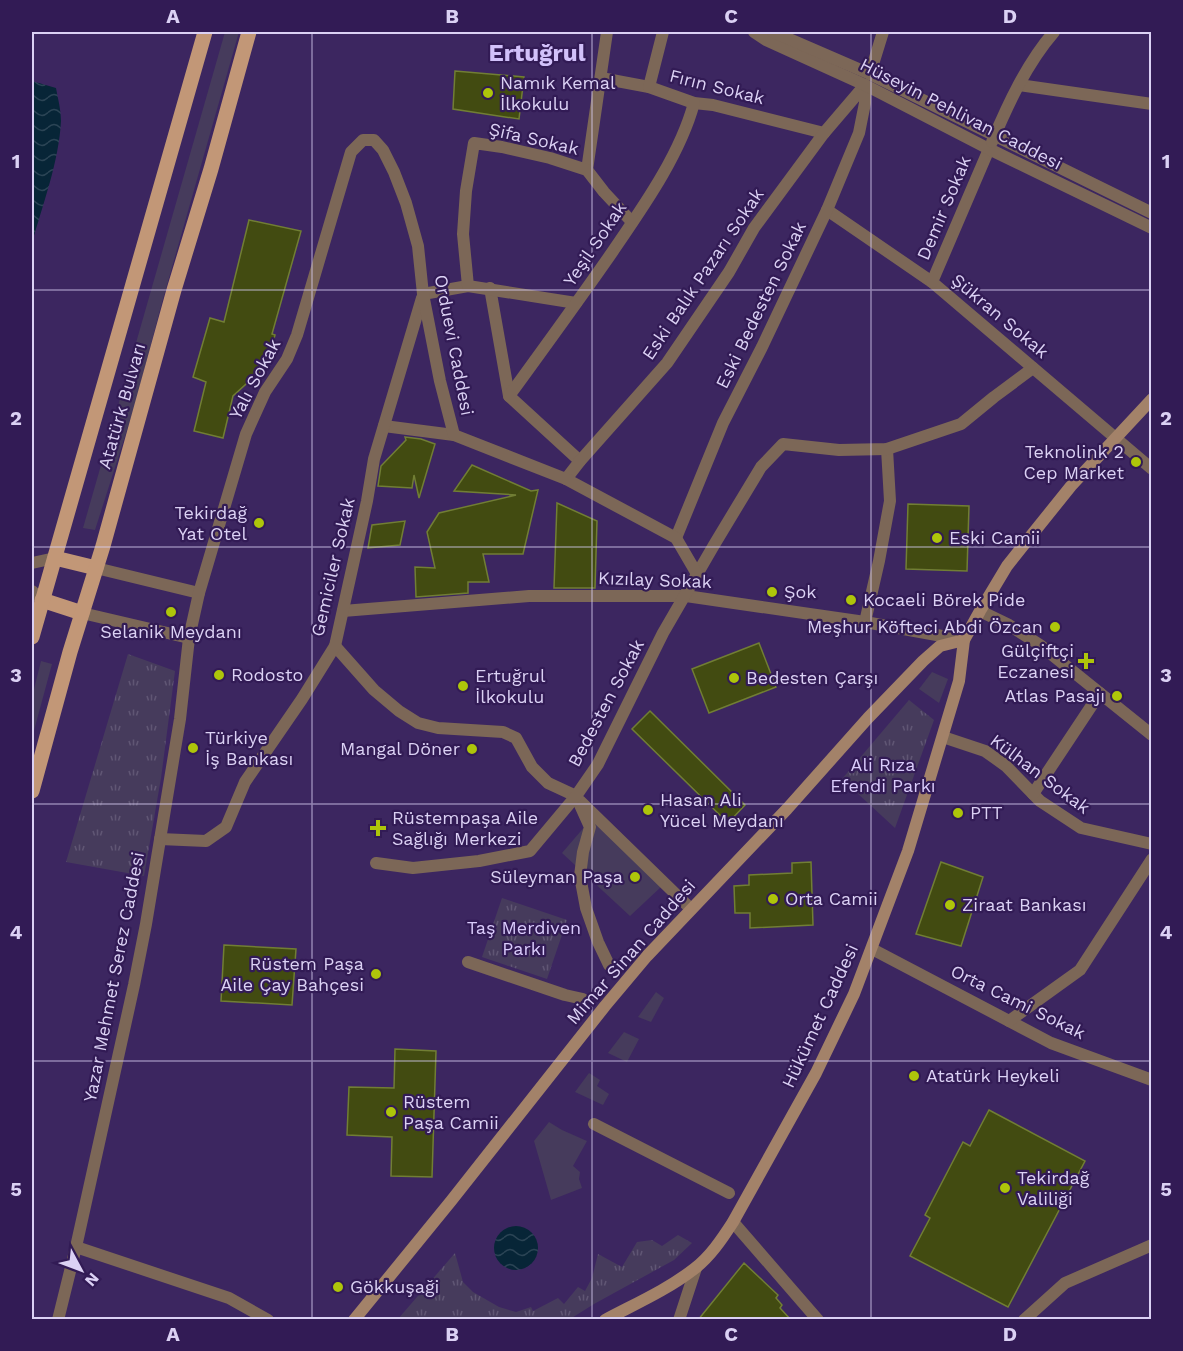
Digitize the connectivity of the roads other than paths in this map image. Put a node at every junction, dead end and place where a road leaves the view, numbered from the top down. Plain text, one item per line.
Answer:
1 (205, 32) edge
2 (249, 32) edge
3 (607, 32) edge
4 (663, 32) edge
5 (754, 32) edge
6 (772, 32) edge
7 (883, 32) edge
8 (1054, 32) edge
9 (601, 78) junction
10 (867, 80) junction
11 (1019, 85) junction
12 (649, 87) junction
13 (694, 103) junction
14 (1152, 104) edge
15 (824, 133) junction
16 (995, 136) junction
17 (363, 140) joint
18 (989, 149) junction
19 (587, 170) junction
20 (827, 210) junction
21 (1152, 213) edge
22 (632, 222) junction
23 (1152, 228) edge
24 (932, 282) junction
25 (468, 286) junction
26 (490, 288) junction
27 (423, 294) junction
28 (576, 303) junction
29 (1033, 368) junction
30 (509, 396) junction
31 (1152, 399) edge
32 (384, 426) junction
33 (454, 435) junction
34 (1115, 438) junction
35 (887, 449) junction
36 (580, 461) junction
37 (1152, 469) edge
38 (566, 479) junction
39 (675, 538) junction
40 (54, 558) junction
41 (32, 563) edge
42 (96, 568) junction
43 (697, 574) junction
44 (200, 593) junction
45 (37, 596) edge
46 (686, 596) junction
47 (343, 611) junction
48 (980, 611) junction
49 (82, 613) junction
50 (866, 622) junction
51 (32, 637) edge
52 (189, 638) junction
53 (964, 640) junction
54 (334, 646) junction
55 (1100, 693) junction
56 (1152, 735) edge
57 (943, 737) junction
58 (32, 791) edge
59 (1033, 794) junction
60 (576, 796) junction
61 (160, 839) junction
62 (1152, 844) edge
63 (1152, 859) edge
64 (376, 863) dead end
65 (691, 909) junction
66 (872, 949) junction
67 (468, 962) dead end
68 (609, 965) dead end
69 (583, 999) dead end
70 (1010, 1021) junction
71 (1152, 1080) edge
72 (594, 1124) dead end
73 (729, 1192) dead end
74 (733, 1222) junction
75 (1152, 1245) edge
76 (76, 1247) junction
77 (696, 1268) junction
78 (62, 1317) edge
79 (268, 1320) edge
80 (354, 1320) edge
81 (605, 1320) edge
82 (679, 1320) edge
83 (818, 1320) edge
84 (1024, 1320) edge

1 - 40 main road, Atatürk Bulvarı
2 - 42 main road, Atatürk Bulvarı
3 - 9 street
4 - 12 street
5 - 10 street, Hüseyin Pehlivan Caddesi
6 - 10 street, Hüseyin Pehlivan Caddesi
7 - 10 street, Eski Bedesten Sokak
8 - 11 street
9 - 12 street, Fırın Sokak
9 - 19 street
10 - 15 street, Eski Balık Pazarı Sokak
10 - 16 street, Hüseyin Pehlivan Caddesi
10 - 18 street, Hüseyin Pehlivan Caddesi
10 - 20 street, Eski Bedesten Sokak
11 - 14 street
11 - 16 street
12 - 13 street, Fırın Sokak
13 - 15 street, Fırın Sokak
13 - 22 street, Yeşil Sokak
15 - 36 street, Eski Balık Pazarı Sokak
16 - 18 street, Demir Sokak
16 - 21 street, Hüseyin Pehlivan Caddesi
17 - 27 street, Orduevi Caddesi
17 - 44 street, Yalı Sokak
18 - 23 street, Hüseyin Pehlivan Caddesi
18 - 24 street, Demir Sokak
19 - 22 street, Şifa Sokak
19 - 25 street, Şifa Sokak
20 - 24 street, Şükran Sokak
20 - 39 street, Eski Bedesten Sokak
22 - 28 street, Yeşil Sokak
24 - 29 street, Şükran Sokak
25 - 26 street
25 - 27 street
26 - 28 street
26 - 30 street
27 - 32 street, Gemiciler Sokak
27 - 33 street, Orduevi Caddesi
28 - 30 street, Yeşil Sokak
29 - 34 street, Şükran Sokak
29 - 35 street, Bedesten Sokak
30 - 36 street
31 - 34 main road, Hükümet Caddesi
32 - 33 street
32 - 47 street, Gemiciler Sokak
33 - 38 street, Orduevi Caddesi
34 - 37 street, Şükran Sokak
34 - 48 main road, Hükümet Caddesi
35 - 43 street, Bedesten Sokak
35 - 50 street
36 - 38 street, Eski Balık Pazarı Sokak
38 - 39 street, Orduevi Caddesi
39 - 43 street
40 - 41 street
40 - 42 main road
40 - 45 main road, Atatürk Bulvarı
42 - 44 street
42 - 49 main road, Atatürk Bulvarı
43 - 46 street, Bedesten Sokak
44 - 52 street, Yalı Sokak
45 - 49 main road
45 - 51 main road, Atatürk Bulvarı
46 - 47 street, Kızılay Sokak
46 - 50 street, Kızılay Sokak
46 - 60 street, Bedesten Sokak
47 - 54 street, Gemiciler Sokak
48 - 53 main road, Hükümet Caddesi
48 - 55 street
49 - 52 street
49 - 58 main road, Atatürk Bulvarı
50 - 53 street, Kızılay Sokak
52 - 61 street, Yazar Mehmet Serez Caddesi
53 - 57 main road, Hükümet Caddesi
53 - 65 main road, Mimar Sinan Caddesi
54 - 60 street
54 - 61 street, Gemiciler Sokak
55 - 56 street
55 - 59 street
57 - 59 street, Külhan Sokak
57 - 66 main road, Hükümet Caddesi
59 - 62 street, Külhan Sokak
60 - 64 street, Bedesten Sokak
60 - 65 street
60 - 68 street
61 - 76 street, Yazar Mehmet Serez Caddesi
63 - 70 street
65 - 80 main road, Mimar Sinan Caddesi
66 - 70 street, Orta Cami Sokak
66 - 74 main road, Hükümet Caddesi
67 - 69 street
70 - 71 street, Orta Cami Sokak
72 - 73 street
74 - 77 main road, Hükümet Caddesi
74 - 83 street
75 - 84 street
76 - 78 street, Yazar Mehmet Serez Caddesi
76 - 79 street
77 - 81 main road, Hükümet Caddesi
77 - 82 street

